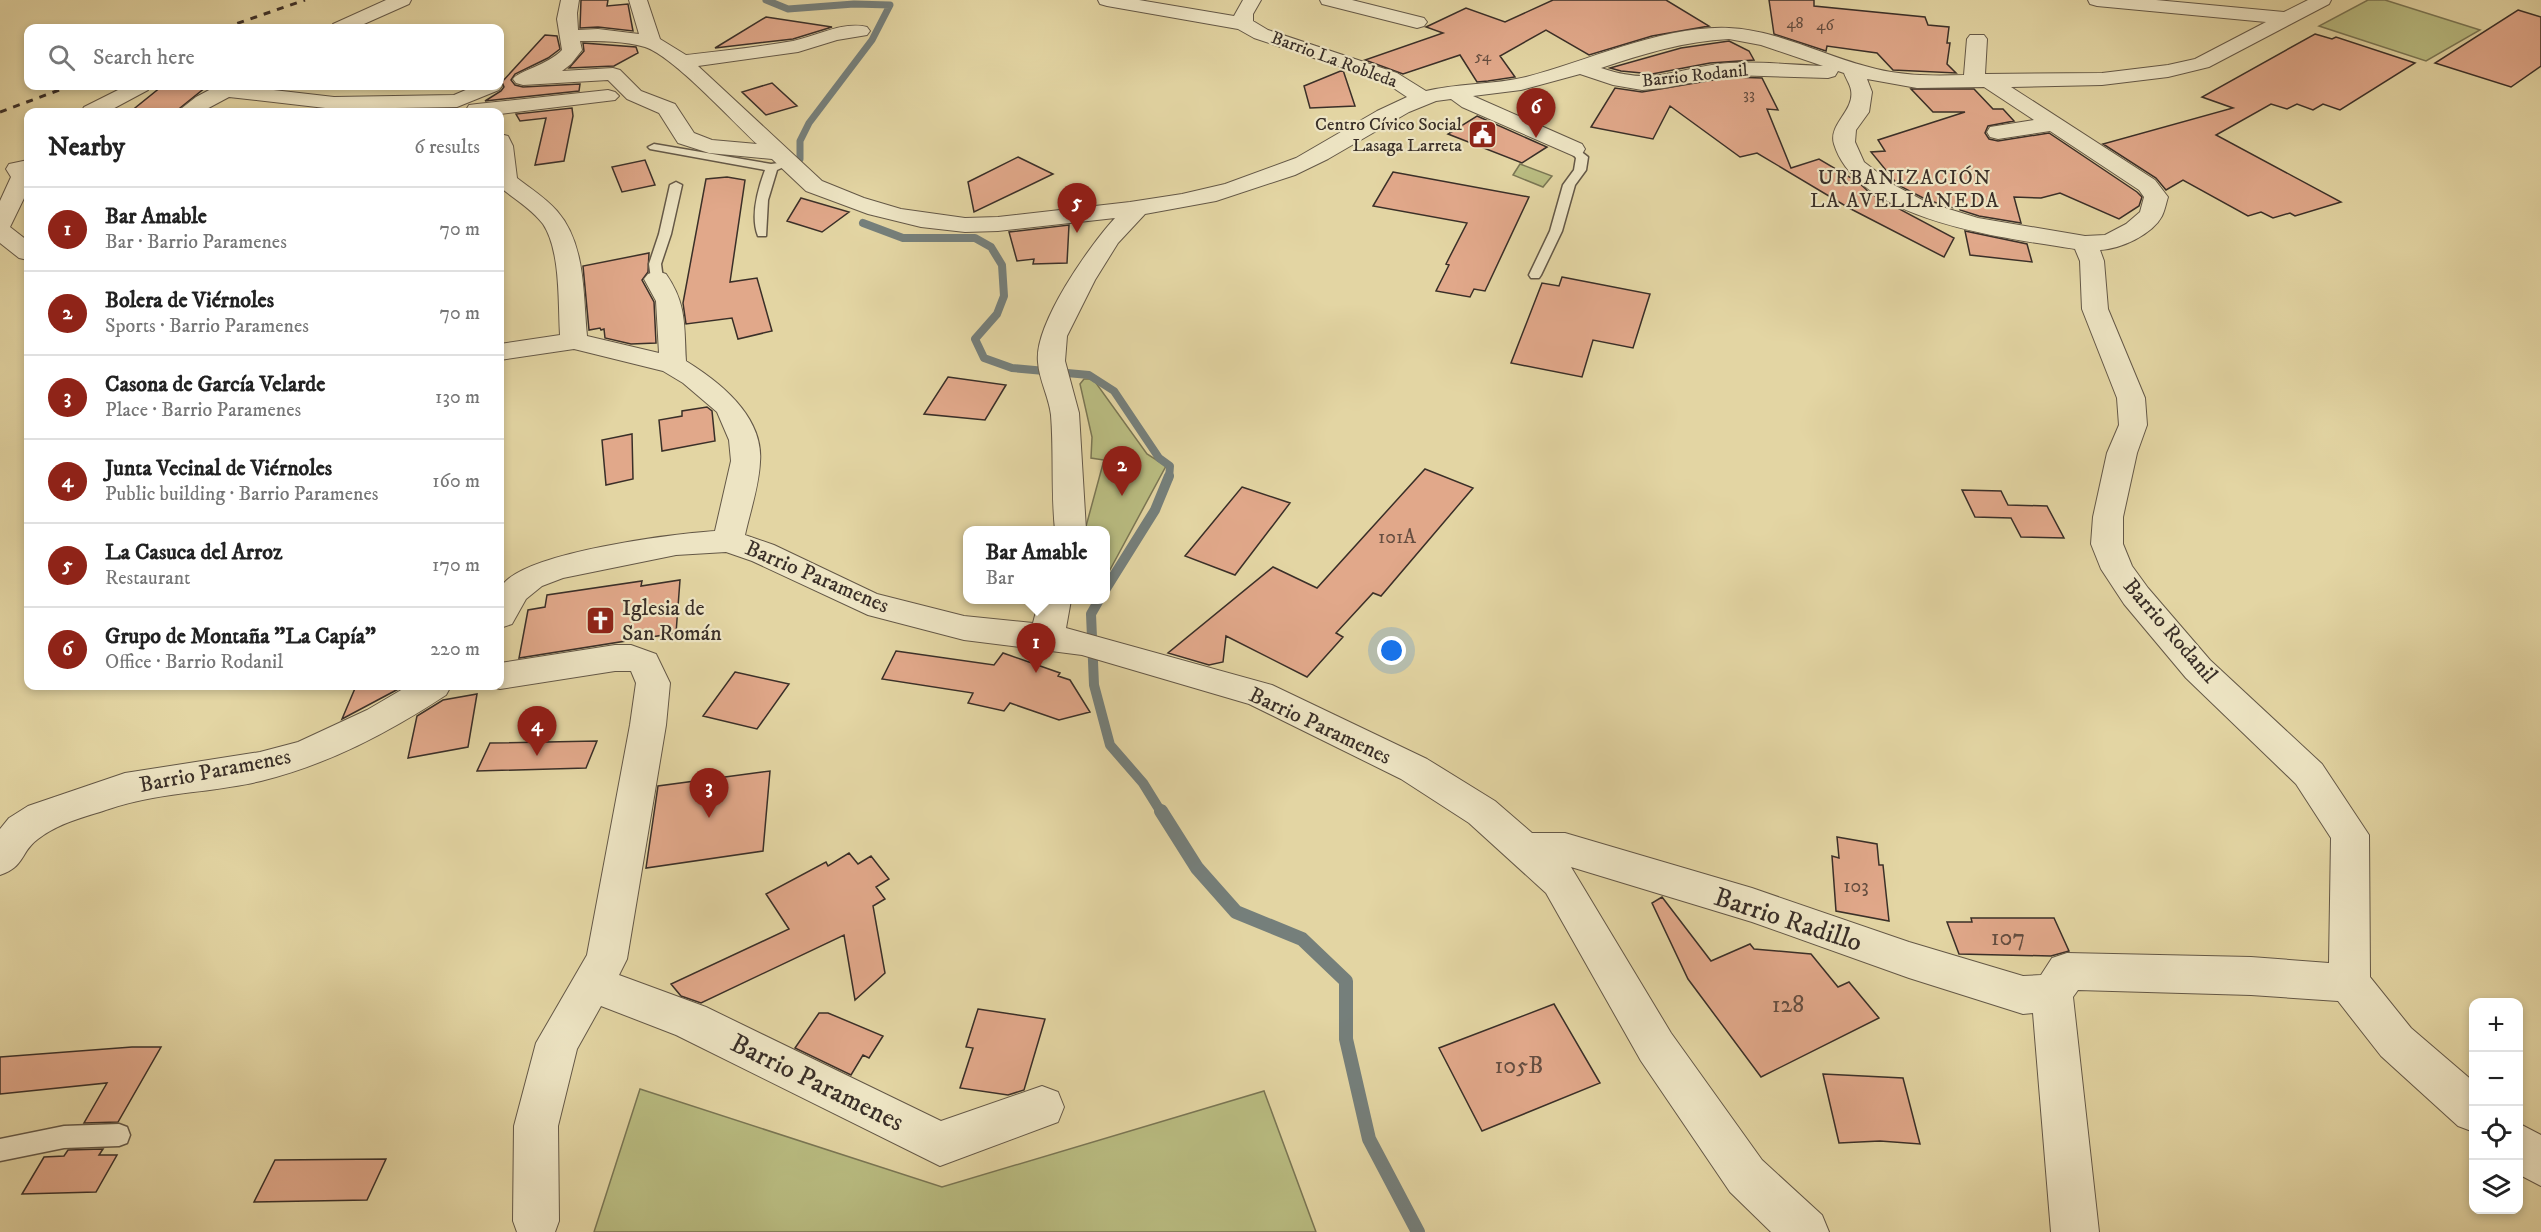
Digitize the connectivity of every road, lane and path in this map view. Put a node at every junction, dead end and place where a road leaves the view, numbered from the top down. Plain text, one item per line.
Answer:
1 (402, 0) edge
2 (570, 0) edge
3 (638, 0) edge
4 (1107, 0) edge
5 (1252, 0) edge
6 (1329, 0) edge
7 (2097, 0) edge
8 (2322, 0) edge
9 (2285, 18) junction
10 (1417, 22) dead end
11 (349, 24) edge
12 (1244, 24) junction
13 (860, 31) dead end
14 (568, 36) junction
15 (1977, 39) dead end
16 (651, 42) junction
17 (682, 63) junction
18 (1579, 67) junction
19 (1851, 69) junction
20 (523, 79) junction
21 (1980, 80) junction
22 (504, 83) edge
23 (133, 90) edge
24 (221, 90) edge
25 (229, 90) edge
26 (483, 90) edge
27 (1457, 93) junction
28 (634, 95) junction
29 (1423, 98) junction
30 (457, 101) junction
31 (100, 108) edge
32 (193, 108) edge
33 (472, 108) edge
34 (500, 108) edge
35 (2056, 124) junction
36 (1998, 132) dead end
37 (654, 147) dead end
38 (1574, 149) joint
39 (780, 161) junction
40 (504, 164) edge
41 (19, 168) edge
42 (676, 185) dead end
43 (1137, 209) junction
44 (0, 225) edge
45 (0, 231) edge
46 (762, 232) dead end
47 (2085, 243) junction
48 (24, 249) edge
49 (1535, 274) dead end
50 (657, 279) joint
51 (574, 341) junction
52 (504, 351) edge
53 (673, 365) junction
54 (1070, 526) edge
55 (728, 541) junction
56 (1054, 604) edge
57 (504, 609) edge
58 (1047, 637) junction
59 (504, 675) edge
60 (428, 690) edge
61 (11, 826) edge
62 (1524, 849) junction
63 (0, 859) edge
64 (2349, 983) junction
65 (592, 984) junction
66 (2052, 993) junction
67 (1042, 1107) dead end
68 (2469, 1107) edge
69 (119, 1135) dead end
70 (2523, 1149) edge
71 (0, 1150) edge
72 (2541, 1162) edge
73 (536, 1226) edge
74 (1805, 1232) edge
75 (2075, 1232) edge

1 - 11 street
2 - 14 street
3 - 16 street
4 - 12 street, Barrio La Robleda
5 - 12 street, Barrio La Robleda
6 - 10 street
7 - 9 street
8 - 9 street
9 - 21 street
12 - 29 street, Barrio La Robleda
13 - 17 street
14 - 16 street
14 - 20 street
15 - 21 street
16 - 17 street
17 - 39 street
18 - 19 street, Barrio Rodanil
18 - 19 street
18 - 27 street
19 - 21 street
19 - 47 street
20 - 22 street
20 - 28 street
21 - 35 street
23 - 31 street
24 - 32 street
25 - 30 street
26 - 30 street
27 - 29 street
27 - 38 street
28 - 34 street
28 - 39 street
29 - 43 street
30 - 33 street
35 - 36 street
35 - 47 street
37 - 39 lane
38 - 49 lane
39 - 43 street
39 - 46 lane
40 - 51 street
41 - 44 street
42 - 50 lane
43 - 54 street
45 - 48 street
47 - 64 street, Barrio Rodanil
50 - 53 street
51 - 52 street
51 - 53 street, Barrio Paramenes
53 - 55 street, Barrio Paramenes
55 - 57 street, Barrio Paramenes
55 - 58 street, Barrio Paramenes
56 - 58 street
58 - 62 street, Barrio Paramenes
59 - 65 street
60 - 61 street, Barrio Paramenes
61 - 63 street, Barrio Paramenes
62 - 66 street, Barrio Radillo
62 - 74 street
64 - 66 street
64 - 68 street
65 - 67 street, Barrio Paramenes
65 - 73 street
66 - 75 street
69 - 71 lane
70 - 72 street

